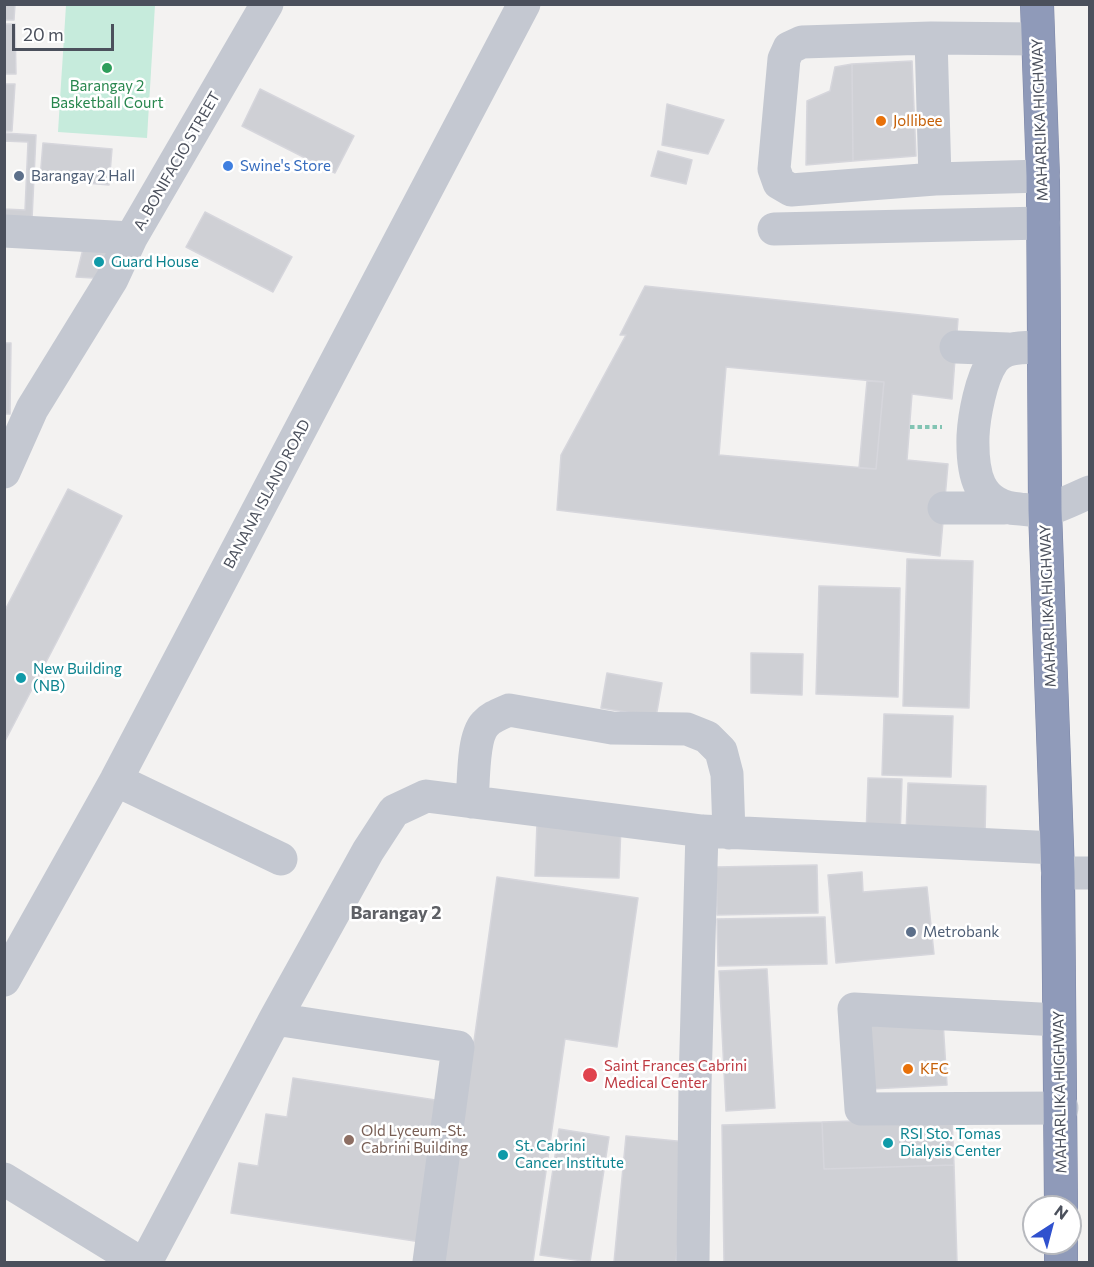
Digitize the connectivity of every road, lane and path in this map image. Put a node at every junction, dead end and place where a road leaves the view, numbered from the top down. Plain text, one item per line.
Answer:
1 (267, 4) edge
2 (524, 4) edge
3 (1037, 4) edge
4 (931, 38) junction
5 (1037, 39) junction
6 (1043, 176) junction
7 (935, 179) junction
8 (1043, 224) junction
9 (774, 229) dead end
10 (4, 231) edge
11 (131, 238) junction
12 (956, 347) dead end
13 (1043, 347) junction
14 (1008, 349) junction
15 (4, 472) edge
16 (1089, 492) edge
17 (944, 508) dead end
18 (1004, 508) junction
19 (1045, 510) junction
20 (116, 780) junction
21 (472, 802) junction
22 (716, 832) junction
23 (281, 859) dead end
24 (1068, 865) edge
25 (4, 980) edge
26 (275, 1019) junction
27 (1058, 1020) junction
28 (1062, 1108) junction
29 (4, 1179) edge
30 (1061, 1195) edge
31 (139, 1263) edge
32 (146, 1263) edge
33 (429, 1263) edge
34 (693, 1263) edge

1 - 11 street, A. BONIFACIO STREET
2 - 20 street, BANANA ISLAND ROAD
3 - 5 highway, MAHARLIKA HIGHWAY
4 - 5 street
4 - 7 street
4 - 7 street
5 - 6 highway, MAHARLIKA HIGHWAY
6 - 7 street
6 - 8 highway, MAHARLIKA HIGHWAY
8 - 9 street
8 - 13 highway, MAHARLIKA HIGHWAY
10 - 11 street, A. BONIFACIO STREET
11 - 15 street
12 - 14 street
13 - 14 street
13 - 19 highway, MAHARLIKA HIGHWAY
14 - 18 street
16 - 19 street
17 - 18 street
18 - 19 street
19 - 24 highway, MAHARLIKA HIGHWAY
20 - 23 street
20 - 25 street, BANANA ISLAND ROAD
21 - 22 street
21 - 22 street
21 - 26 street
22 - 24 street
22 - 34 street
24 - 27 highway, MAHARLIKA HIGHWAY
26 - 32 street
26 - 33 street
27 - 28 highway, MAHARLIKA HIGHWAY
27 - 28 street
28 - 30 highway, MAHARLIKA HIGHWAY
29 - 31 street

